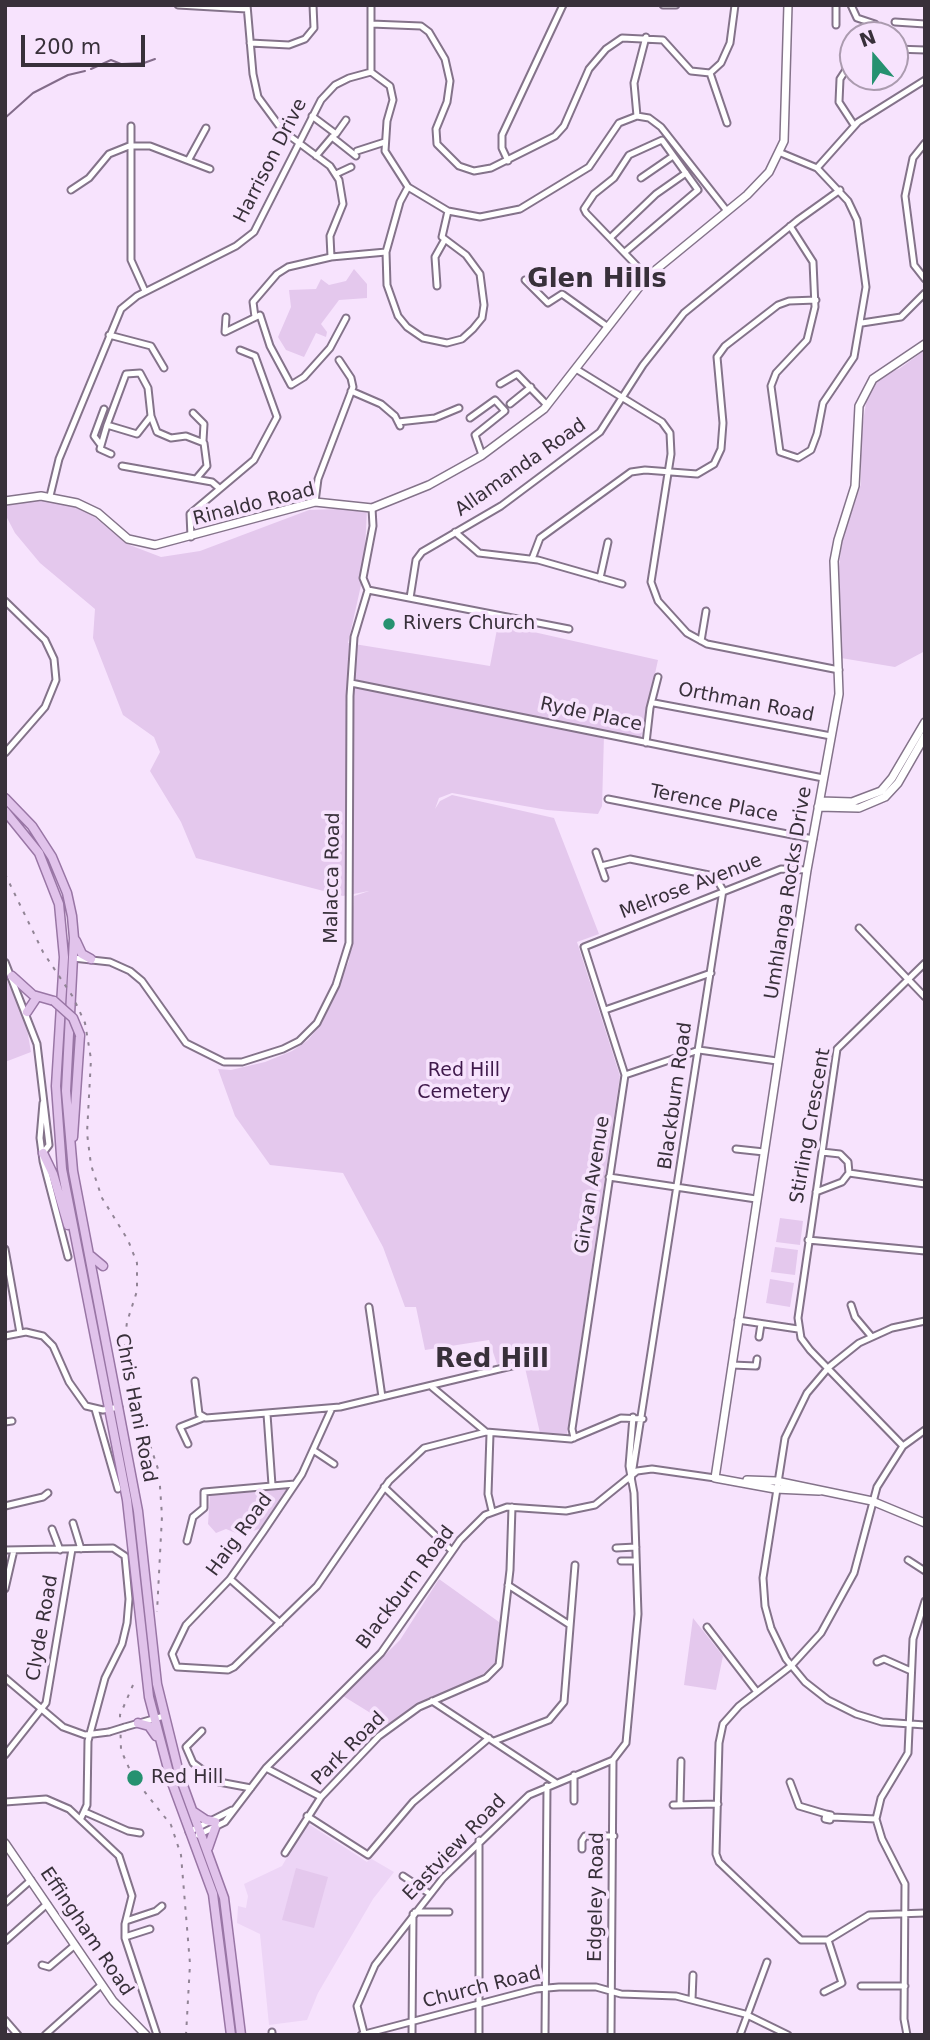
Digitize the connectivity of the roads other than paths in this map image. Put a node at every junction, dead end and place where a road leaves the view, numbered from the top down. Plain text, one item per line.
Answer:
1 (178, 5) edge
2 (313, 5) edge
3 (371, 5) edge
4 (563, 5) edge
5 (663, 5) edge
6 (676, 5) edge
7 (735, 5) edge
8 (788, 5) edge
9 (836, 5) edge
10 (851, 5) edge
11 (247, 7) edge
12 (866, 21) edge
13 (371, 24) junction
14 (836, 25) dead end
15 (646, 37) junction
16 (250, 43) junction
17 (372, 72) junction
18 (710, 73) junction
19 (925, 80) edge
20 (839, 90) edge
21 (312, 116) junction
22 (637, 116) junction
23 (346, 120) dead end
24 (727, 123) dead end
25 (131, 125) dead end
26 (854, 125) junction
27 (206, 128) dead end
28 (385, 142) junction
29 (925, 143) edge
30 (299, 144) junction
31 (129, 146) junction
32 (781, 153) junction
33 (316, 156) junction
34 (673, 156) junction
35 (189, 159) junction
36 (687, 160) junction
37 (508, 161) junction
38 (680, 166) junction
39 (351, 167) dead end
40 (817, 168) junction
41 (210, 169) dead end
42 (686, 173) junction
43 (336, 174) junction
44 (641, 178) dead end
45 (408, 187) junction
46 (71, 190) dead end
47 (840, 190) junction
48 (448, 211) junction
49 (727, 211) junction
50 (790, 226) junction
51 (610, 238) junction
52 (444, 241) junction
53 (386, 252) junction
54 (625, 252) junction
55 (331, 257) junction
56 (637, 266) dead end
57 (925, 279) edge
58 (525, 280) dead end
59 (436, 286) dead end
60 (145, 291) junction
61 (925, 293) edge
62 (816, 300) junction
63 (257, 316) junction
64 (226, 317) dead end
65 (346, 317) dead end
66 (862, 323) junction
67 (608, 327) junction
68 (109, 335) junction
69 (925, 345) edge
70 (240, 350) dead end
71 (339, 360) dead end
72 (164, 368) dead end
73 (576, 369) junction
74 (500, 384) dead end
75 (531, 387) junction
76 (351, 391) junction
77 (623, 397) junction
78 (510, 404) dead end
79 (547, 405) junction
80 (459, 408) dead end
81 (104, 409) dead end
82 (193, 413) dead end
83 (151, 416) junction
84 (470, 418) dead end
85 (107, 425) junction
86 (203, 441) junction
87 (100, 444) junction
88 (111, 454) dead end
89 (482, 456) junction
90 (122, 466) dead end
91 (668, 472) junction
92 (196, 479) junction
93 (219, 488) junction
94 (50, 496) junction
95 (5, 501) edge
96 (315, 502) junction
97 (372, 508) junction
98 (455, 532) junction
99 (191, 537) junction
100 (608, 542) dead end
101 (532, 559) junction
102 (600, 578) junction
103 (622, 584) dead end
104 (369, 590) junction
105 (410, 598) junction
106 (5, 601) edge
107 (706, 611) dead end
108 (569, 629) dead end
109 (701, 641) junction
110 (839, 670) junction
111 (658, 677) dead end
112 (351, 683) junction
113 (654, 703) junction
114 (925, 722) edge
115 (831, 736) junction
116 (925, 736) edge
117 (646, 743) junction
118 (5, 753) edge
119 (823, 780) junction
120 (5, 798) edge
121 (608, 799) dead end
122 (819, 804) junction
123 (845, 806) junction
124 (5, 811) edge
125 (815, 827) junction
126 (813, 839) junction
127 (596, 852) dead end
128 (601, 866) junction
129 (807, 870) junction
130 (606, 878) dead end
131 (723, 890) junction
132 (859, 928) dead end
133 (74, 938) junction
134 (587, 943) joint
135 (69, 958) junction
136 (91, 959) junction
137 (5, 962) edge
138 (925, 963) edge
139 (711, 973) junction
140 (12, 976) junction
141 (908, 979) junction
142 (37, 997) junction
143 (925, 997) edge
144 (605, 1010) junction
145 (27, 1012) junction
146 (699, 1050) junction
147 (777, 1061) junction
148 (625, 1075) junction
149 (736, 1149) dead end
150 (764, 1152) junction
151 (822, 1152) junction
152 (43, 1153) junction
153 (72, 1161) junction
154 (849, 1173) junction
155 (609, 1177) junction
156 (925, 1184) edge
157 (679, 1188) junction
158 (816, 1192) junction
159 (756, 1199) junction
160 (76, 1240) junction
161 (808, 1240) junction
162 (5, 1249) edge
163 (925, 1251) edge
164 (89, 1254) junction
165 (68, 1257) dead end
166 (103, 1266) dead end
167 (851, 1305) dead end
168 (369, 1307) dead end
169 (738, 1320) junction
170 (925, 1321) edge
171 (761, 1324) junction
172 (798, 1329) junction
173 (20, 1333) junction
174 (5, 1336) edge
175 (871, 1336) junction
176 (759, 1337) dead end
177 (757, 1359) dead end
178 (520, 1364) dead end
179 (732, 1365) junction
180 (829, 1367) junction
181 (195, 1381) dead end
182 (432, 1387) junction
183 (382, 1397) junction
184 (114, 1405) junction
185 (332, 1408) junction
186 (96, 1409) junction
187 (267, 1414) junction
188 (203, 1418) junction
189 (633, 1418) junction
190 (643, 1419) junction
191 (925, 1430) edge
192 (488, 1433) junction
193 (574, 1438) junction
194 (188, 1444) dead end
195 (903, 1446) junction
196 (313, 1450) junction
197 (334, 1464) dead end
198 (717, 1464) junction
199 (631, 1476) junction
200 (715, 1478) junction
201 (736, 1480) junction
202 (295, 1484) junction
203 (272, 1485) junction
204 (776, 1485) junction
205 (384, 1487) junction
206 (118, 1489) dead end
207 (48, 1493) dead end
208 (872, 1501) junction
209 (5, 1506) edge
210 (512, 1507) junction
211 (492, 1511) junction
212 (73, 1523) dead end
213 (925, 1523) edge
214 (52, 1529) dead end
215 (187, 1541) dead end
216 (636, 1547) junction
217 (616, 1548) dead end
218 (72, 1549) junction
219 (81, 1549) junction
220 (5, 1550) edge
221 (14, 1550) junction
222 (60, 1550) junction
223 (452, 1551) junction
224 (908, 1560) dead end
225 (621, 1561) dead end
226 (636, 1561) junction
227 (575, 1565) dead end
228 (925, 1571) edge
229 (230, 1579) junction
230 (508, 1585) junction
231 (5, 1589) edge
232 (925, 1601) edge
233 (280, 1623) junction
234 (570, 1625) junction
235 (707, 1627) dead end
236 (877, 1662) dead end
237 (791, 1666) junction
238 (911, 1671) junction
239 (5, 1678) edge
240 (11, 1683) junction
241 (5, 1689) edge
242 (757, 1692) junction
243 (432, 1701) junction
244 (152, 1708) junction
245 (42, 1711) junction
246 (164, 1716) junction
247 (154, 1718) junction
248 (138, 1723) junction
249 (911, 1725) junction
250 (925, 1725) edge
251 (202, 1731) dead end
252 (90, 1736) junction
253 (492, 1740) junction
254 (160, 1742) junction
255 (5, 1755) edge
256 (612, 1760) junction
257 (681, 1761) dead end
258 (266, 1768) junction
259 (575, 1775) junction
260 (555, 1782) junction
261 (790, 1782) dead end
262 (547, 1786) junction
263 (251, 1788) junction
264 (321, 1797) junction
265 (574, 1801) dead end
266 (5, 1802) edge
267 (718, 1804) junction
268 (192, 1810) junction
269 (83, 1815) junction
270 (307, 1816) junction
271 (876, 1819) junction
272 (215, 1825) junction
273 (200, 1831) junction
274 (140, 1833) dead end
275 (190, 1835) junction
276 (614, 1836) junction
277 (480, 1840) junction
278 (5, 1843) edge
279 (582, 1849) dead end
280 (208, 1851) junction
281 (285, 1853) dead end
282 (402, 1876) dead end
283 (31, 1880) junction
284 (430, 1894) junction
285 (5, 1903) edge
286 (47, 1904) junction
287 (162, 1906) dead end
288 (449, 1912) dead end
289 (414, 1913) junction
290 (906, 1913) junction
291 (925, 1913) edge
292 (126, 1921) junction
293 (150, 1929) dead end
294 (125, 1937) junction
295 (828, 1940) junction
296 (5, 1941) edge
297 (75, 1945) junction
298 (768, 1962) dead end
299 (42, 1965) dead end
300 (693, 1975) dead end
301 (101, 1985) junction
302 (861, 1986) dead end
303 (905, 1986) junction
304 (546, 1987) junction
305 (612, 1992) junction
306 (824, 1992) dead end
307 (692, 2000) junction
308 (479, 2004) junction
309 (746, 2014) junction
310 (5, 2020) edge
311 (411, 2022) junction
312 (363, 2034) edge
313 (18, 2035) edge
314 (45, 2035) edge
315 (146, 2035) edge
316 (157, 2035) edge
317 (231, 2035) edge
318 (241, 2035) edge
319 (412, 2035) edge
320 (479, 2035) edge
321 (545, 2035) edge
322 (611, 2035) edge
323 (740, 2035) edge
324 (788, 2035) edge
325 (907, 2035) edge

1 - 11 street
2 - 16 street
3 - 13 street
4 - 37 street
5 - 6 street
7 - 18 street
8 - 32 street, Rinaldo Road
9 - 14 street
10 - 12 street
11 - 16 street
13 - 17 street
13 - 37 street
15 - 18 street
15 - 22 street
15 - 37 street
16 - 30 street
17 - 21 street, Harrison Drive
17 - 28 street
18 - 24 street
19 - 26 street
20 - 26 street
21 - 23 street
21 - 30 street, Harrison Drive
22 - 36 street
22 - 48 street
25 - 31 street
26 - 40 street
27 - 35 street
28 - 33 street
28 - 45 street
29 - 57 street
30 - 33 street
30 - 60 street, Harrison Drive
31 - 35 street
31 - 46 street
31 - 60 street
32 - 40 street
32 - 49 street, Rinaldo Road
33 - 43 street
34 - 38 street
34 - 44 street
34 - 51 street
35 - 41 street
36 - 38 street
36 - 49 street
38 - 42 street
39 - 43 street
40 - 47 street
42 - 51 street
42 - 54 street
43 - 55 street
45 - 48 street
45 - 53 street
47 - 50 street, Allamanda Road
47 - 66 street
48 - 52 street
49 - 67 street, Rinaldo Road
50 - 62 street
50 - 77 street, Allamanda Road
51 - 54 street
52 - 53 street
52 - 59 street
53 - 55 street
54 - 56 street
55 - 63 street
58 - 67 street
60 - 68 street, Harrison Drive
61 - 66 street
62 - 66 street
62 - 91 street
63 - 64 street
63 - 65 street
67 - 73 street, Rinaldo Road
68 - 72 street
68 - 94 street, Harrison Drive
69 - 110 street, Umhlanga Rocks Drive
70 - 93 street
71 - 76 street
73 - 77 street
73 - 79 street, Rinaldo Road
74 - 75 street
75 - 78 street
75 - 79 street
76 - 80 street
76 - 96 street
77 - 91 street
77 - 98 street, Allamanda Road
79 - 89 street, Rinaldo Road
81 - 87 street
82 - 86 street
83 - 85 street
83 - 85 street
83 - 86 street
84 - 89 street
85 - 87 street
86 - 92 street
87 - 88 street
89 - 97 street, Rinaldo Road
90 - 92 street
91 - 101 street
91 - 109 street
92 - 93 street
93 - 99 street
94 - 95 street, Rinaldo Road
94 - 99 street, Rinaldo Road
96 - 97 street, Rinaldo Road
96 - 99 street, Rinaldo Road
97 - 104 street, Malacca Road
98 - 101 street
98 - 105 street, Allamanda Road
100 - 102 street
101 - 102 street
102 - 103 street
104 - 105 street
104 - 112 street, Malacca Road
105 - 108 street
106 - 118 street
107 - 109 street
109 - 110 street
110 - 115 street, Umhlanga Rocks Drive
111 - 113 street
112 - 117 street, Ryde Place
112 - 136 street, Malacca Road
113 - 115 street, Orthman Road
113 - 117 street
114 - 123 street
115 - 119 street, Umhlanga Rocks Drive
116 - 123 street
117 - 119 street, Ryde Place
119 - 122 street, Umhlanga Rocks Drive
119 - 123 street
120 - 133 main road, Chris Hani Road
121 - 126 street, Terence Place
122 - 123 street
122 - 125 street, Umhlanga Rocks Drive
123 - 125 street
124 - 135 main road, Chris Hani Road
125 - 126 street, Umhlanga Rocks Drive
126 - 129 street, Umhlanga Rocks Drive
127 - 128 street
128 - 130 street
128 - 131 street
129 - 131 street, Melrose Avenue
129 - 147 street, Umhlanga Rocks Drive
131 - 134 street, Melrose Avenue
131 - 139 street, Blackburn Road
132 - 141 street
133 - 135 main road, Chris Hani Road
133 - 136 main road
134 - 144 street, Girvan Avenue
135 - 136 street, Malacca Road
135 - 153 main road, Chris Hani Road
135 - 160 main road, Chris Hani Road
137 - 140 street
138 - 141 street, Stirling Crescent
139 - 144 street
139 - 146 street, Blackburn Road
140 - 142 main road
140 - 145 street
141 - 143 street
141 - 151 street, Stirling Crescent
142 - 145 main road
142 - 153 main road, bridge
144 - 148 street, Girvan Avenue
145 - 152 street
146 - 147 street
146 - 148 street
146 - 157 street, Blackburn Road
147 - 150 street, Umhlanga Rocks Drive
148 - 155 street, Girvan Avenue
149 - 150 street
150 - 159 street, Umhlanga Rocks Drive
151 - 154 street
151 - 158 street, Stirling Crescent
152 - 160 main road
152 - 165 street
153 - 164 main road, Chris Hani Road
154 - 156 street
154 - 158 street
155 - 157 street
155 - 193 street, Girvan Avenue
157 - 159 street
157 - 190 street, Blackburn Road
158 - 161 street, Stirling Crescent
159 - 169 street, Umhlanga Rocks Drive
160 - 184 main road, Chris Hani Road
161 - 163 street
161 - 172 street, Stirling Crescent
162 - 173 street
164 - 166 main road
164 - 184 main road, Chris Hani Road
167 - 175 street
168 - 183 street
169 - 171 street
169 - 179 street, Umhlanga Rocks Drive
170 - 175 street
171 - 172 street
171 - 176 street
172 - 180 street
173 - 174 street
173 - 186 street
175 - 180 street
177 - 179 street
178 - 182 street
179 - 198 street, Umhlanga Rocks Drive
180 - 195 street
180 - 204 street
181 - 188 street
182 - 183 street
182 - 192 street
183 - 185 street
184 - 186 street
184 - 244 main road, Chris Hani Road
184 - 246 main road, Chris Hani Road
185 - 187 street
185 - 196 street, Haig Road
186 - 206 street
187 - 188 street
187 - 203 street
188 - 194 street
189 - 190 street
189 - 193 street
189 - 199 street
190 - 199 street, Blackburn Road
191 - 195 street
192 - 193 street
192 - 205 street
192 - 211 street
195 - 208 street
196 - 197 street
196 - 202 street, Haig Road
198 - 200 street, Umhlanga Rocks Drive
198 - 201 street
199 - 200 street
199 - 210 street, Blackburn Road
199 - 216 street
200 - 201 street
201 - 204 street
202 - 203 street
202 - 229 street, Haig Road
203 - 215 street
204 - 208 street
204 - 237 street
205 - 223 street
205 - 233 street
207 - 209 street
208 - 213 street
208 - 237 street
210 - 211 street, Blackburn Road
210 - 230 street, Park Road
211 - 223 street, Blackburn Road
212 - 219 street
214 - 222 street
216 - 217 street
216 - 226 street
218 - 219 street
218 - 222 street
218 - 245 street, Clyde Road
219 - 252 street
220 - 221 street
221 - 222 street
221 - 231 street
223 - 258 street, Blackburn Road
224 - 228 street
225 - 226 street
226 - 256 street
227 - 234 street
229 - 233 street
229 - 233 street, Haig Road
230 - 234 street
230 - 243 street, Park Road
232 - 238 street
234 - 253 street
235 - 242 street
236 - 238 street
237 - 242 street
237 - 249 street
238 - 249 street
239 - 240 street
240 - 241 street
240 - 245 street
242 - 267 street
243 - 253 street
243 - 264 street, Park Road
244 - 247 main road, Chris Hani Road
244 - 248 main road
245 - 252 street
245 - 255 street
246 - 247 street
246 - 268 main road, Chris Hani Road
247 - 248 street
247 - 254 main road, Chris Hani Road
248 - 252 street, bridge
248 - 254 main road
249 - 250 street
249 - 271 street
251 - 263 street
252 - 269 street
253 - 260 street
253 - 270 street
254 - 275 main road, Chris Hani Road
256 - 259 street, Eastview Road
256 - 276 street, Edgeley Road
257 - 267 street
258 - 263 street, Blackburn Road
258 - 264 street
259 - 260 street, Eastview Road
259 - 265 street
260 - 262 street, Eastview Road
261 - 271 street
262 - 277 street, Eastview Road
262 - 304 street
263 - 272 street, Blackburn Road
264 - 270 street, Park Road
266 - 269 street
267 - 295 street
268 - 272 main road
268 - 273 main road, Chris Hani Road
269 - 274 street
269 - 292 street
270 - 281 street, Park Road
271 - 290 street
272 - 273 street, Blackburn Road
272 - 280 main road
273 - 275 street, Blackburn Road
273 - 280 main road, Chris Hani Road
275 - 317 main road, Chris Hani Road
276 - 279 street
276 - 305 street, Edgeley Road
277 - 284 street, Eastview Road
277 - 308 street
278 - 283 street, Effingham Road
280 - 318 main road, Chris Hani Road
282 - 284 street
283 - 285 street
283 - 286 street, Effingham Road
284 - 289 street, Eastview Road
286 - 296 street
286 - 297 street, Effingham Road
287 - 292 street
288 - 289 street
289 - 311 street
289 - 312 street, Eastview Road
290 - 291 street
290 - 295 street
290 - 303 street
292 - 294 street
293 - 294 street
294 - 316 street
295 - 306 street
297 - 299 street
297 - 301 street, Effingham Road
298 - 309 street
300 - 307 street
301 - 314 street
301 - 315 street, Effingham Road
302 - 303 street
303 - 325 street
304 - 305 street, Church Road
304 - 308 street, Church Road
304 - 321 street
305 - 307 street, Church Road
305 - 322 street, Edgeley Road
307 - 309 street, Church Road
308 - 311 street, Church Road
308 - 320 street
309 - 323 street
309 - 324 street, Church Road
310 - 313 street
311 - 312 street, Church Road
311 - 319 street

